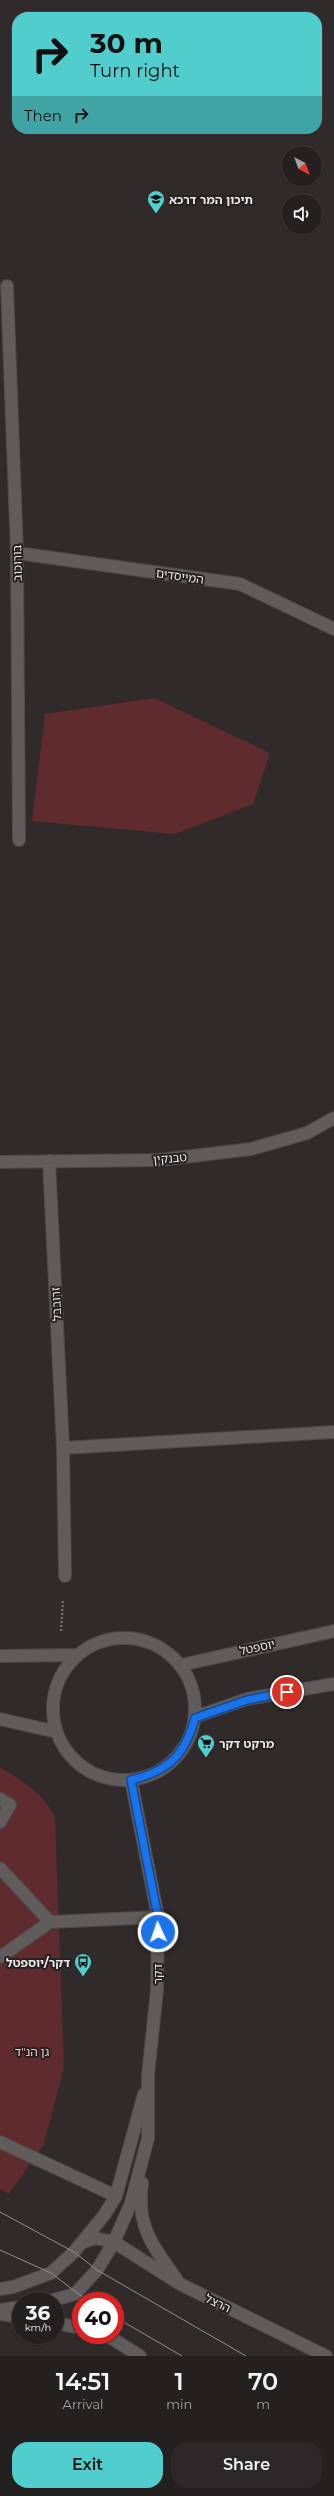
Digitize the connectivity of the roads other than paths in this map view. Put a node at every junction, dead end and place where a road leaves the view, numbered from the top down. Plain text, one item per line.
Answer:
1 (8, 286) dead end
2 (17, 553) junction
3 (334, 629) edge
4 (18, 840) dead end
5 (334, 1118) edge
6 (49, 1161) junction
7 (0, 1162) edge
8 (334, 1432) edge
9 (63, 1448) junction
10 (65, 1576) road end
11 (334, 1631) edge
12 (0, 1656) edge
13 (77, 1656) junction
14 (181, 1665) junction
15 (334, 1684) edge
16 (195, 1718) junction
17 (0, 1719) edge
18 (57, 1732) junction
19 (131, 1780) junction
20 (0, 1799) edge
21 (0, 1822) edge
22 (0, 1868) edge
23 (158, 1917) junction
24 (50, 1922) junction
25 (0, 1957) edge
26 (148, 2075) junction
27 (148, 2138) junction
28 (0, 2142) edge
29 (116, 2196) junction
30 (83, 2242) junction
31 (114, 2242) junction
32 (180, 2284) junction
33 (0, 2289) edge
34 (64, 2297) edge
35 (12, 2308) edge
36 (0, 2310) edge
37 (0, 2314) edge
38 (12, 2316) edge
39 (121, 2344) edge
40 (140, 2356) edge
41 (326, 2356) edge

1 - 2 street, בורוכוב
2 - 3 street, המייסדים
2 - 4 street, בורוכוב
5 - 6 street, טבנקין
6 - 7 street, טבנקין
6 - 9 street, זרובבל
8 - 9 street
9 - 10 street, זרובבל
11 - 14 street, יוספטל
12 - 13 street
13 - 14 street
13 - 18 street
14 - 16 street
15 - 16 street
16 - 19 street
17 - 18 street
18 - 19 street
19 - 23 street, דקר
20 - 21 street
22 - 24 street
23 - 24 street
23 - 26 street, דקר
24 - 25 street
26 - 27 street, דקר
26 - 29 street, דקר
27 - 31 street, דקר
27 - 32 street
28 - 29 street
29 - 30 street, דקר
30 - 31 street, הרצל
30 - 33 street
31 - 32 street, הרצל
31 - 34 street
32 - 41 street, הרצל
35 - 36 street
37 - 38 street
39 - 40 street

